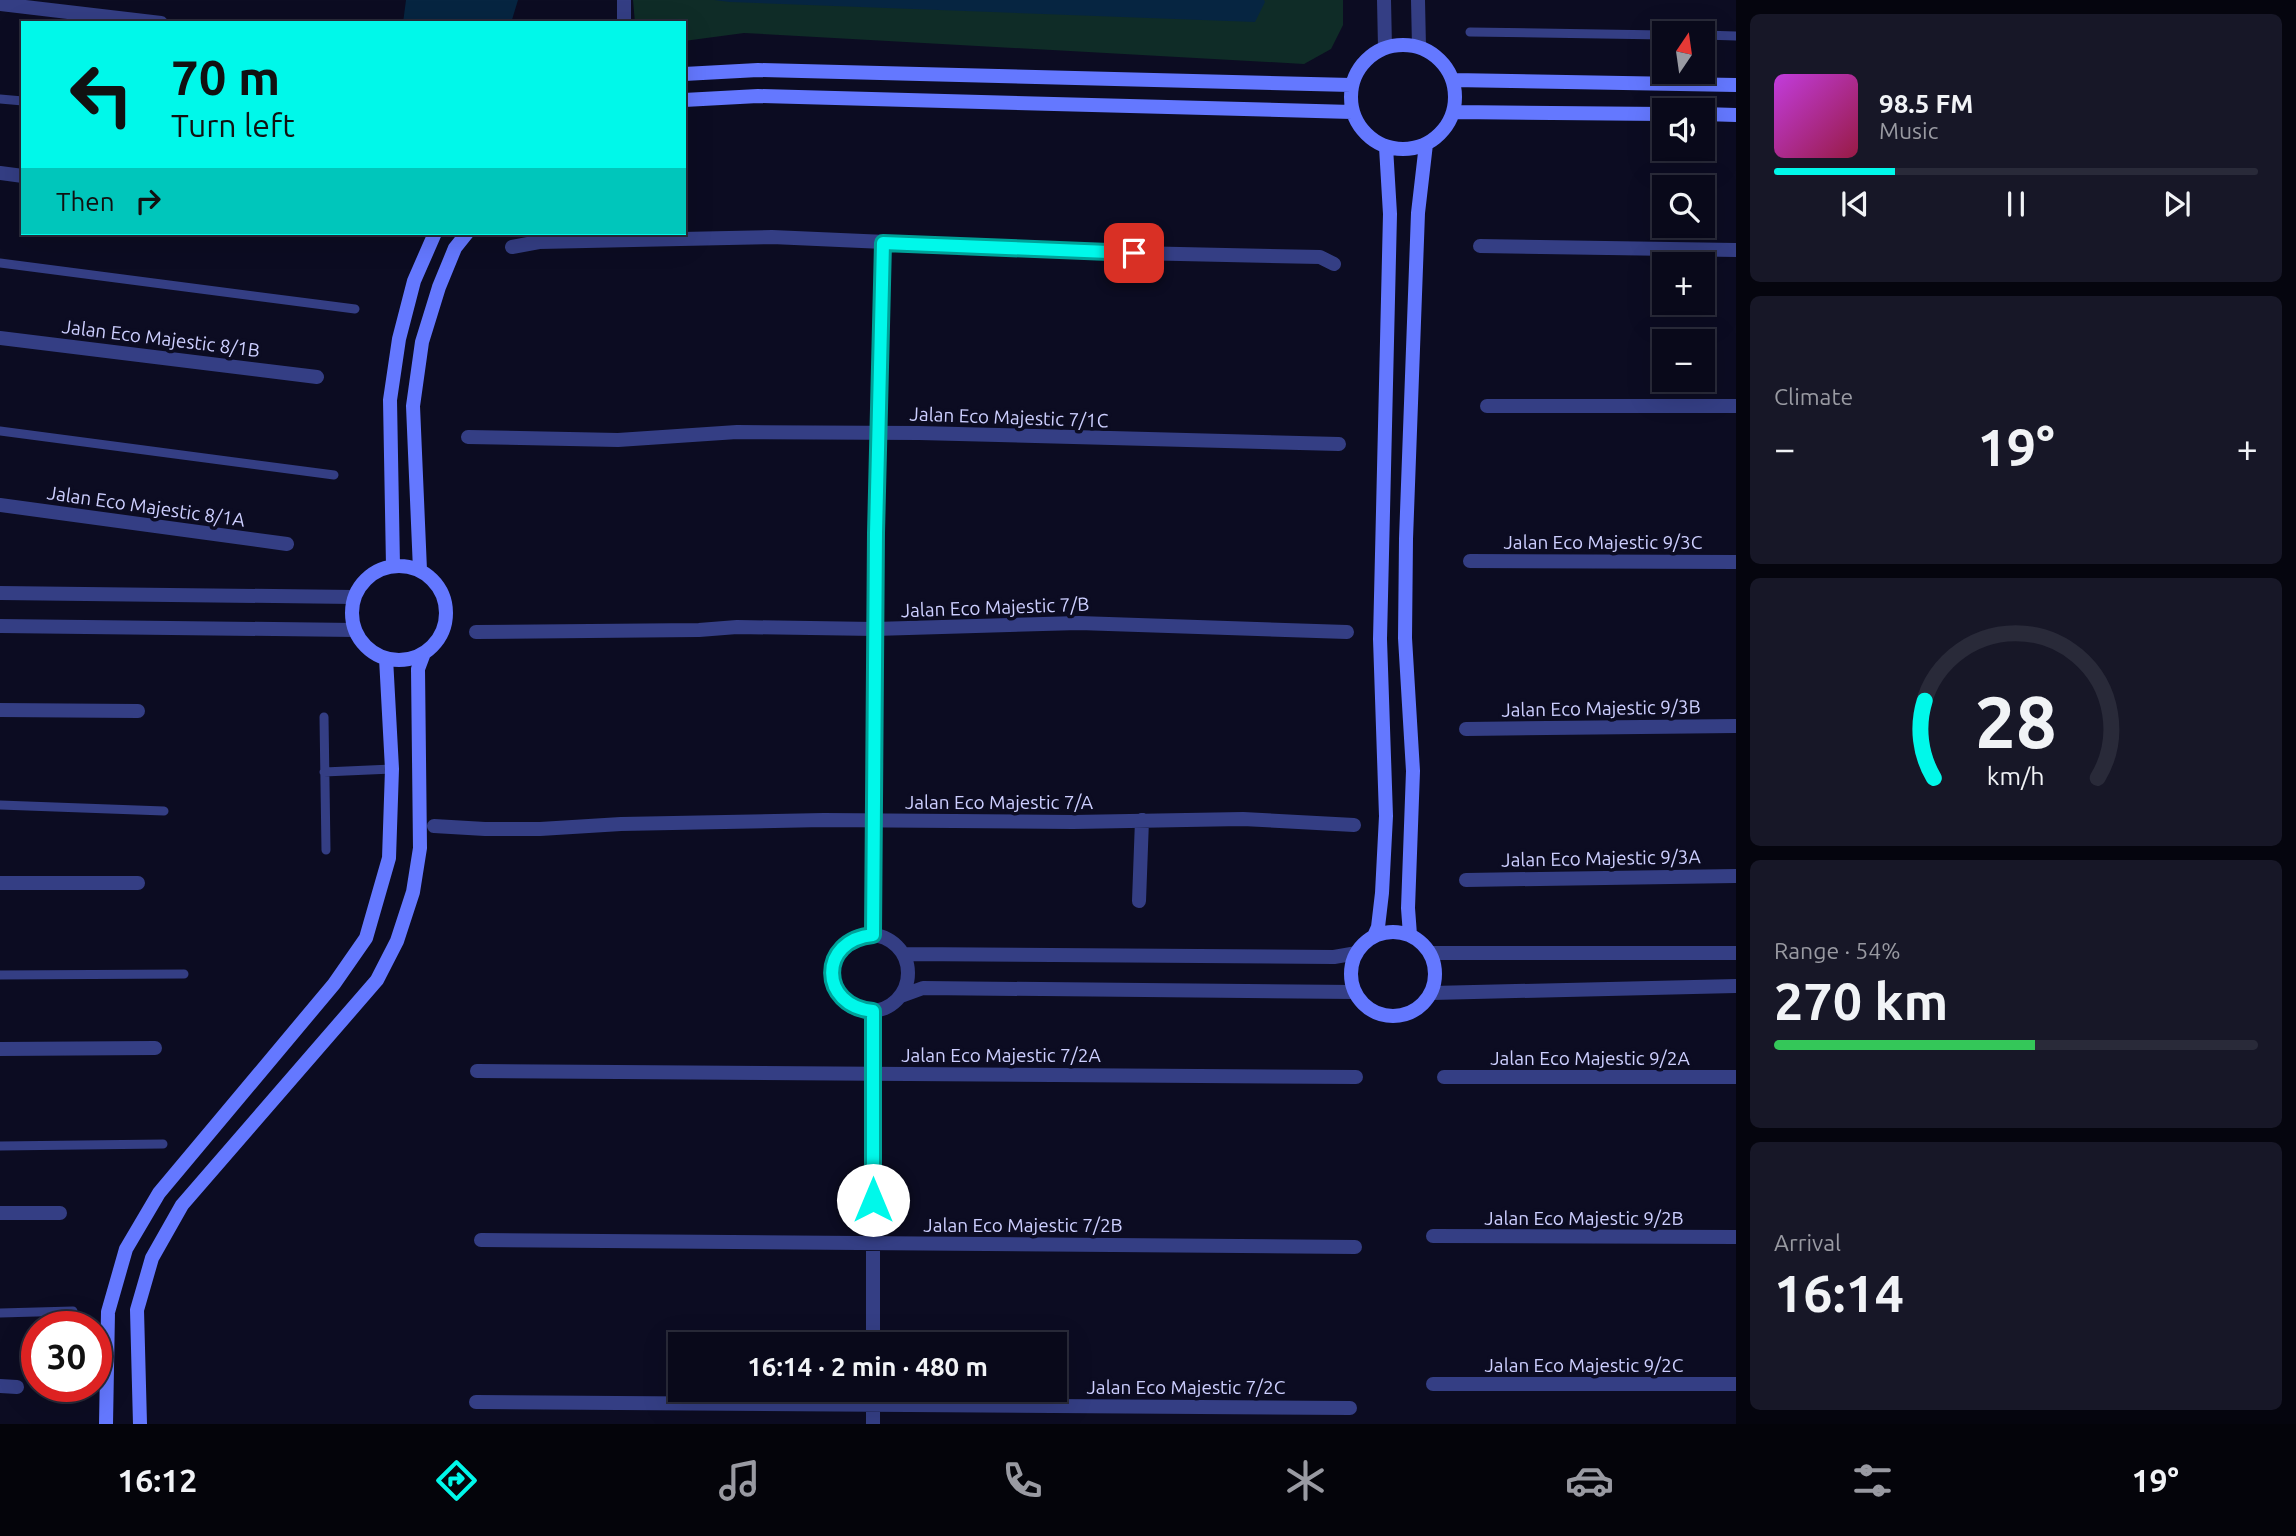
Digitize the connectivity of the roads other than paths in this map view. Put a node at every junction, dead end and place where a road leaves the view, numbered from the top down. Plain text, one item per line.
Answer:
1 (624, 0) edge
2 (1384, 0) edge
3 (1418, 0) edge
4 (0, 5) edge
5 (143, 21) edge
6 (624, 21) edge
7 (1470, 32) dead end
8 (1652, 34) edge
9 (1715, 35) edge
10 (1736, 36) edge
11 (1385, 47) junction
12 (1419, 47) junction
13 (686, 74) edge
14 (1453, 80) junction
15 (1351, 85) junction
16 (1736, 85) edge
17 (0, 99) edge
18 (686, 100) edge
19 (21, 101) edge
20 (1352, 112) junction
21 (1454, 112) junction
22 (1652, 114) edge
23 (1715, 114) edge
24 (1736, 114) edge
25 (1426, 144) junction
26 (1387, 147) junction
27 (0, 173) edge
28 (21, 176) edge
29 (434, 235) edge
30 (465, 235) edge
31 (883, 243) junction
32 (1480, 246) dead end
33 (512, 247) dead end
34 (1736, 250) edge
35 (0, 263) edge
36 (1334, 264) dead end
37 (355, 309) dead end
38 (0, 338) edge
39 (317, 377) dead end
40 (1487, 406) dead end
41 (1736, 406) edge
42 (0, 431) edge
43 (879, 433) junction
44 (468, 437) dead end
45 (1339, 444) dead end
46 (334, 475) dead end
47 (0, 505) edge
48 (287, 544) dead end
49 (1471, 561) dead end
50 (1736, 562) edge
51 (393, 566) junction
52 (420, 570) junction
53 (0, 593) edge
54 (354, 597) junction
55 (0, 626) edge
56 (875, 629) junction
57 (355, 630) junction
58 (476, 632) dead end
59 (1347, 632) dead end
60 (424, 653) junction
61 (386, 659) junction
62 (0, 710) edge
63 (138, 711) dead end
64 (324, 717) dead end
65 (1736, 726) edge
66 (1466, 729) dead end
67 (392, 769) junction
68 (324, 772) junction
69 (0, 805) edge
70 (164, 811) dead end
71 (874, 820) junction
72 (1142, 820) junction
73 (1354, 825) dead end
74 (434, 826) dead end
75 (326, 850) dead end
76 (1736, 876) edge
77 (1466, 880) dead end
78 (0, 883) edge
79 (138, 883) dead end
80 (1139, 901) dead end
81 (873, 935) junction
82 (1410, 935) junction
83 (1374, 936) junction
84 (1357, 953) junction
85 (1431, 953) junction
86 (1736, 953) edge
87 (904, 954) junction
88 (184, 974) dead end
89 (0, 975) edge
90 (1736, 986) edge
91 (1355, 992) junction
92 (1432, 993) junction
93 (901, 996) junction
94 (873, 1011) junction
95 (155, 1048) dead end
96 (0, 1049) edge
97 (477, 1071) dead end
98 (873, 1073) junction
99 (1356, 1077) dead end
100 (1444, 1077) dead end
101 (1736, 1077) edge
102 (163, 1144) dead end
103 (0, 1146) edge
104 (0, 1213) edge
105 (60, 1213) dead end
106 (1433, 1236) dead end
107 (1736, 1237) edge
108 (481, 1240) dead end
109 (873, 1243) junction
110 (1354, 1247) dead end
111 (21, 1312) edge
112 (0, 1313) edge
113 (873, 1332) edge
114 (1433, 1384) dead end
115 (1736, 1384) edge
116 (0, 1386) edge
117 (17, 1387) dead end
118 (476, 1402) dead end
119 (873, 1405) junction
120 (1350, 1408) dead end
121 (106, 1424) edge
122 (139, 1424) edge
123 (873, 1424) edge

1 - 6 street
2 - 11 street
3 - 12 street
4 - 5 street
7 - 8 lane
9 - 10 lane
11 - 12 street
11 - 15 street
12 - 14 street
13 - 15 street
14 - 16 street
14 - 21 street
15 - 20 street
17 - 19 lane
18 - 20 street
20 - 26 street
21 - 22 street
21 - 25 street
23 - 24 street
25 - 26 street
25 - 82 street
26 - 83 street
27 - 28 street
29 - 51 street
30 - 52 street
31 - 33 street
31 - 36 street
31 - 43 street
32 - 34 street
35 - 37 lane
38 - 39 street, Jalan Eco Majestic 8/1B
40 - 41 street
42 - 46 lane
43 - 44 street, Jalan Eco Majestic 7/1C
43 - 45 street, Jalan Eco Majestic 7/1C
43 - 56 street
47 - 48 street, Jalan Eco Majestic 8/1A
49 - 50 street, Jalan Eco Majestic 9/3C
51 - 52 street
51 - 54 street
52 - 60 street
53 - 54 street
54 - 57 street
55 - 57 street
56 - 58 street, Jalan Eco Majestic 7/B
56 - 59 street, Jalan Eco Majestic 7/B
56 - 71 street
57 - 61 street
60 - 61 street
60 - 122 street
61 - 67 street
62 - 63 street
64 - 68 lane
65 - 66 street, Jalan Eco Majestic 9/3B
67 - 68 lane
67 - 121 street
68 - 75 lane
69 - 70 lane
71 - 72 street, Jalan Eco Majestic 7/A
71 - 74 street, Jalan Eco Majestic 7/A
71 - 81 street
72 - 73 street, Jalan Eco Majestic 7/A
72 - 80 street
76 - 77 street, Jalan Eco Majestic 9/3A
78 - 79 street
81 - 87 street
81 - 94 street
82 - 83 street
82 - 85 street
83 - 84 street
84 - 87 street
84 - 91 street
85 - 86 street
85 - 92 street
87 - 93 street
88 - 89 lane
90 - 92 street
91 - 92 street
91 - 93 street
93 - 94 street
94 - 98 street
95 - 96 street
97 - 98 street, Jalan Eco Majestic 7/2A
98 - 99 street, Jalan Eco Majestic 7/2A
98 - 109 street
100 - 101 street, Jalan Eco Majestic 9/2A
102 - 103 lane
104 - 105 street
106 - 107 street, Jalan Eco Majestic 9/2B
108 - 109 street, Jalan Eco Majestic 7/2B
109 - 110 street, Jalan Eco Majestic 7/2B
109 - 113 street
111 - 112 lane
114 - 115 street, Jalan Eco Majestic 9/2C
116 - 117 street
118 - 119 street, Jalan Eco Majestic 7/2C
119 - 120 street, Jalan Eco Majestic 7/2C
119 - 123 street

